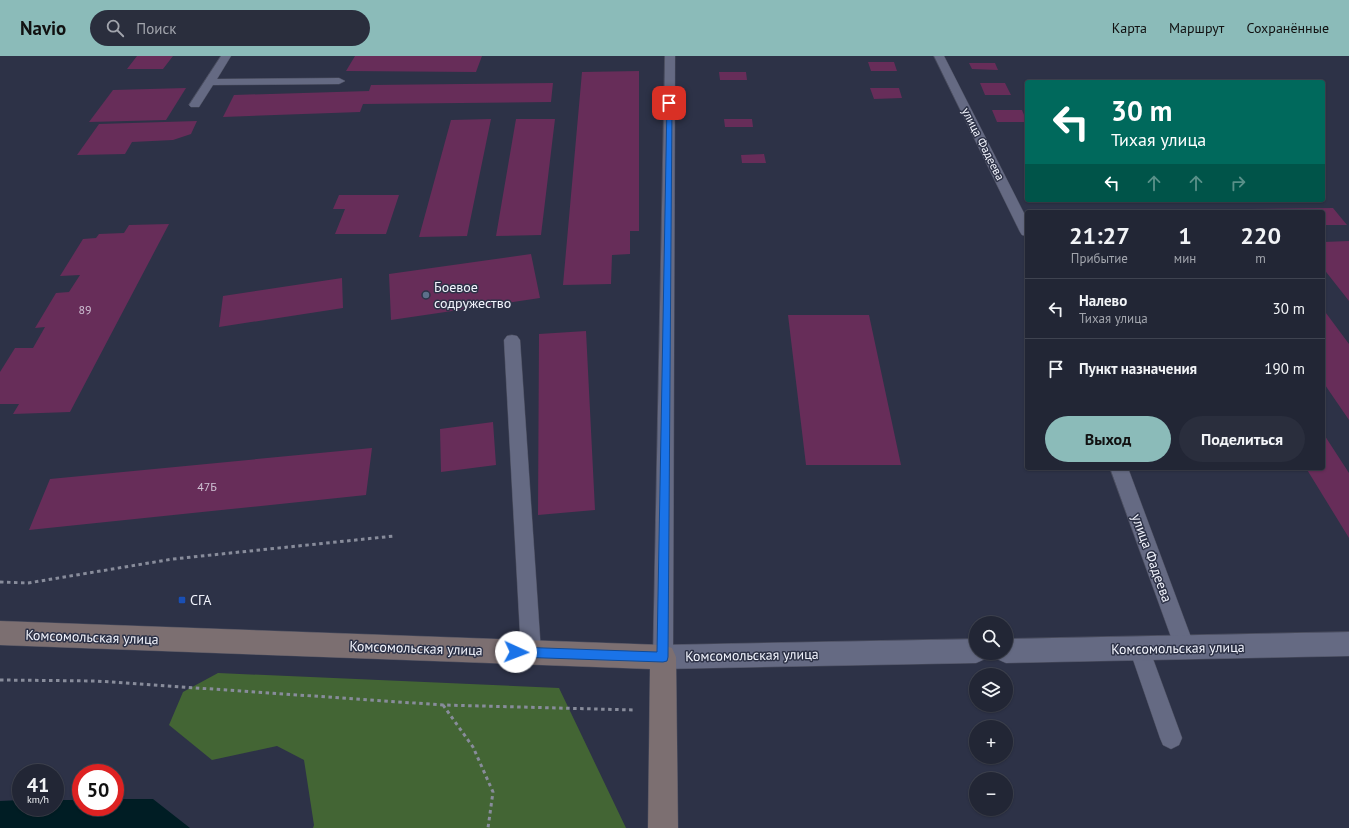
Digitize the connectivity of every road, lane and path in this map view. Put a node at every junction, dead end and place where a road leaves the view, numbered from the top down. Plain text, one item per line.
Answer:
1 (226, 56) edge
2 (670, 56) edge
3 (940, 56) edge
4 (339, 81) dead end
5 (210, 82) junction
6 (196, 105) dead end
7 (1025, 228) edge
8 (512, 340) dead end
9 (1120, 470) edge
10 (394, 536) dead end
11 (0, 582) edge
12 (0, 633) edge
13 (1349, 644) edge
14 (1139, 648) junction
15 (1185, 648) junction
16 (969, 651) edge
17 (1013, 651) edge
18 (531, 652) junction
19 (663, 657) junction
20 (0, 680) edge
21 (443, 704) junction
22 (663, 711) junction
23 (1171, 738) dead end
24 (488, 828) edge
25 (663, 828) edge

1 - 5 lane
2 - 19 lane
3 - 7 lane, улица Фадеева
4 - 5 lane
5 - 6 lane
8 - 18 lane
9 - 15 lane, улица Фадеева
10 - 11 path
12 - 18 main road, Комсомольская улица
13 - 15 street, Комсомольская улица
14 - 15 street, Комсомольская улица
14 - 17 street, Комсомольская улица
14 - 23 lane
16 - 19 street, Комсомольская улица
18 - 19 main road, Комсомольская улица
19 - 22 main road
20 - 21 path
21 - 22 path
21 - 24 path
22 - 25 main road

